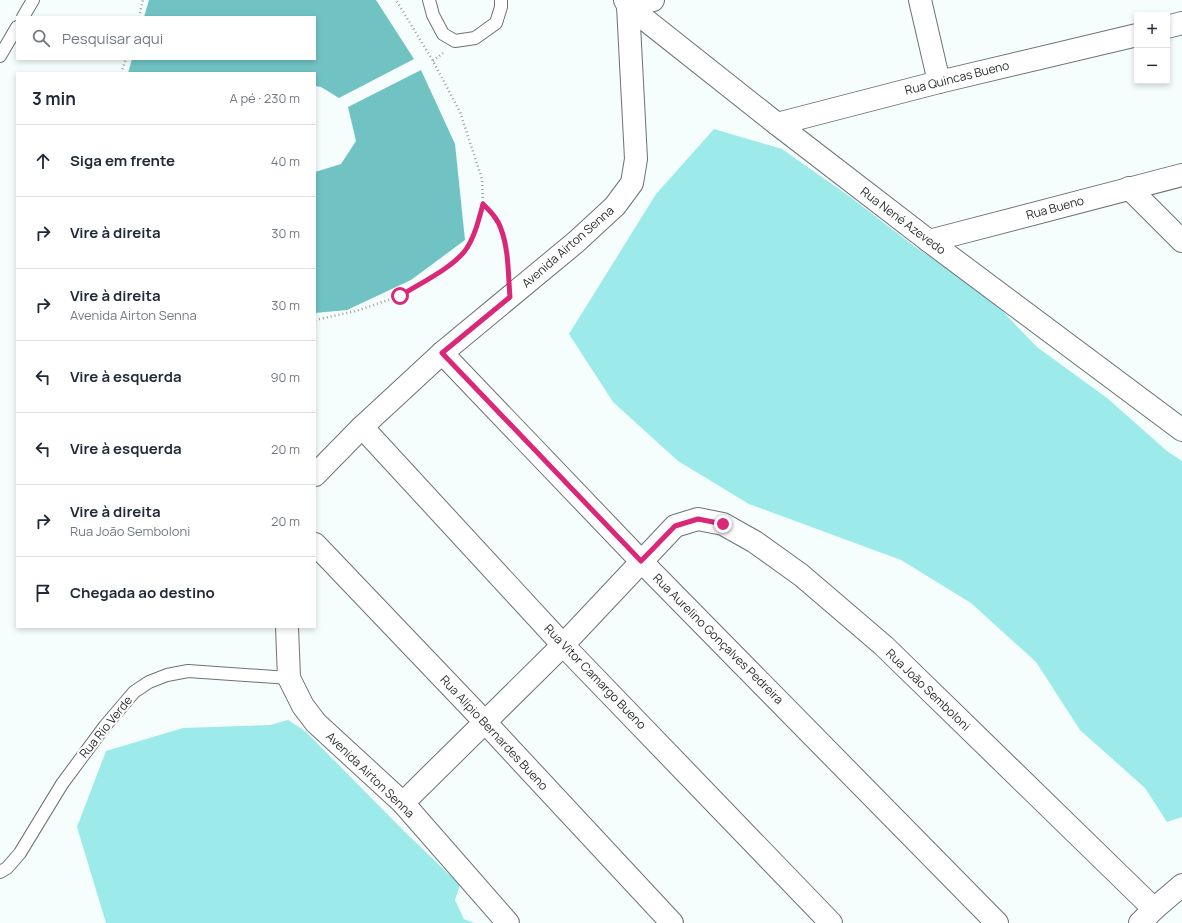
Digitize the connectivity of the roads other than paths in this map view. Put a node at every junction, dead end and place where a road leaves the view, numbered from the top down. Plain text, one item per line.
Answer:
1 (33, 0) edge
2 (429, 0) edge
3 (501, 0) edge
4 (653, 0) edge
5 (920, 0) edge
6 (626, 3) edge
7 (24, 16) edge
8 (1182, 23) edge
9 (1170, 26) edge
10 (16, 29) edge
11 (1134, 36) edge
12 (0, 56) edge
13 (939, 82) junction
14 (777, 124) junction
15 (1182, 175) edge
16 (1129, 188) junction
17 (929, 241) junction
18 (1182, 241) edge
19 (442, 353) junction
20 (362, 427) junction
21 (1182, 430) edge
22 (316, 474) edge
23 (316, 545) edge
24 (641, 561) junction
25 (287, 628) edge
26 (563, 645) junction
27 (289, 678) junction
28 (484, 721) junction
29 (403, 803) junction
30 (0, 872) edge
31 (1182, 885) edge
32 (1147, 916) edge
33 (508, 923) edge
34 (672, 923) edge
35 (831, 923) edge
36 (997, 923) edge

1 - 7 lane
2 - 3 lane
4 - 6 street
5 - 13 street
6 - 14 street, Rua Nené Azevedo
6 - 19 street, Avenida Airton Senna
8 - 9 street
10 - 12 lane
11 - 13 street, Rua Quincas Bueno
13 - 14 street, Rua Quincas Bueno
14 - 17 street, Rua Nené Azevedo
15 - 16 street, Rua Bueno
16 - 17 street, Rua Bueno
16 - 18 street
17 - 21 street, Rua Nené Azevedo
19 - 20 street, Avenida Airton Senna
19 - 24 street, Rua Aurelino Gonçalves Pedreira
20 - 22 street, Avenida Airton Senna
20 - 26 street, Rua Vitor Camargo Bueno
23 - 28 street, Rua Alípio Bernardes Bueno
24 - 26 street
24 - 32 street, Rua João Semboloni
24 - 36 street, Rua Aurelino Gonçalves Pedreira
25 - 27 street, Avenida Airton Senna
26 - 28 street
26 - 35 street, Rua Vitor Camargo Bueno
27 - 29 street, Avenida Airton Senna
27 - 30 lane, Rua Rio Verde
28 - 29 street
28 - 34 street, Rua Alípio Bernardes Bueno
29 - 33 street, Avenida Airton Senna
31 - 32 street

